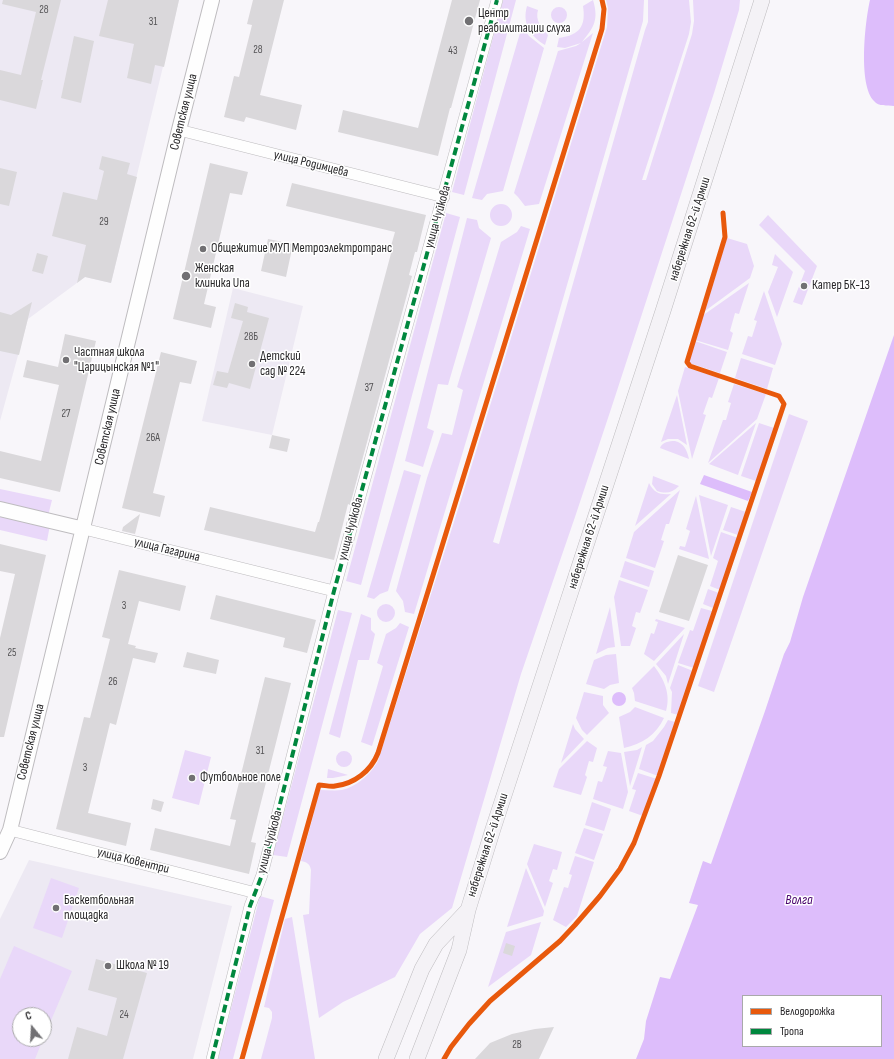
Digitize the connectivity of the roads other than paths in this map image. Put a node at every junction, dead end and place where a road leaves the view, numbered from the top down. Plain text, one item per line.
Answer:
1 (212, 0) edge
2 (497, 0) edge
3 (762, 0) edge
4 (179, 130) junction
5 (444, 197) junction
6 (0, 509) edge
7 (84, 529) junction
8 (334, 591) junction
9 (10, 830) junction
10 (0, 852) edge
11 (256, 893) junction
12 (468, 910) junction
13 (422, 969) junction
14 (449, 976) junction
15 (212, 1059) edge
16 (386, 1059) edge
17 (417, 1059) edge

1 - 4 street, Советская улица
2 - 5 street, улица Чуйкова
3 - 12 main road, набережная 62-й Армии
4 - 5 street, улица Родимцева
4 - 7 street, Советская улица
5 - 8 street, улица Чуйкова
6 - 7 street, улица Гагарина
7 - 8 street, улица Гагарина
7 - 9 street, Советская улица
8 - 11 street, улица Чуйкова
9 - 10 street, Советская улица
9 - 11 street, улица Ковентри
11 - 15 street, улица Чуйкова
12 - 13 main road, набережная 62-й Армии
12 - 14 main road, набережная 62-й Армии
13 - 14 main road
13 - 16 main road, набережная 62-й Армии
14 - 17 main road, набережная 62-й Армии

